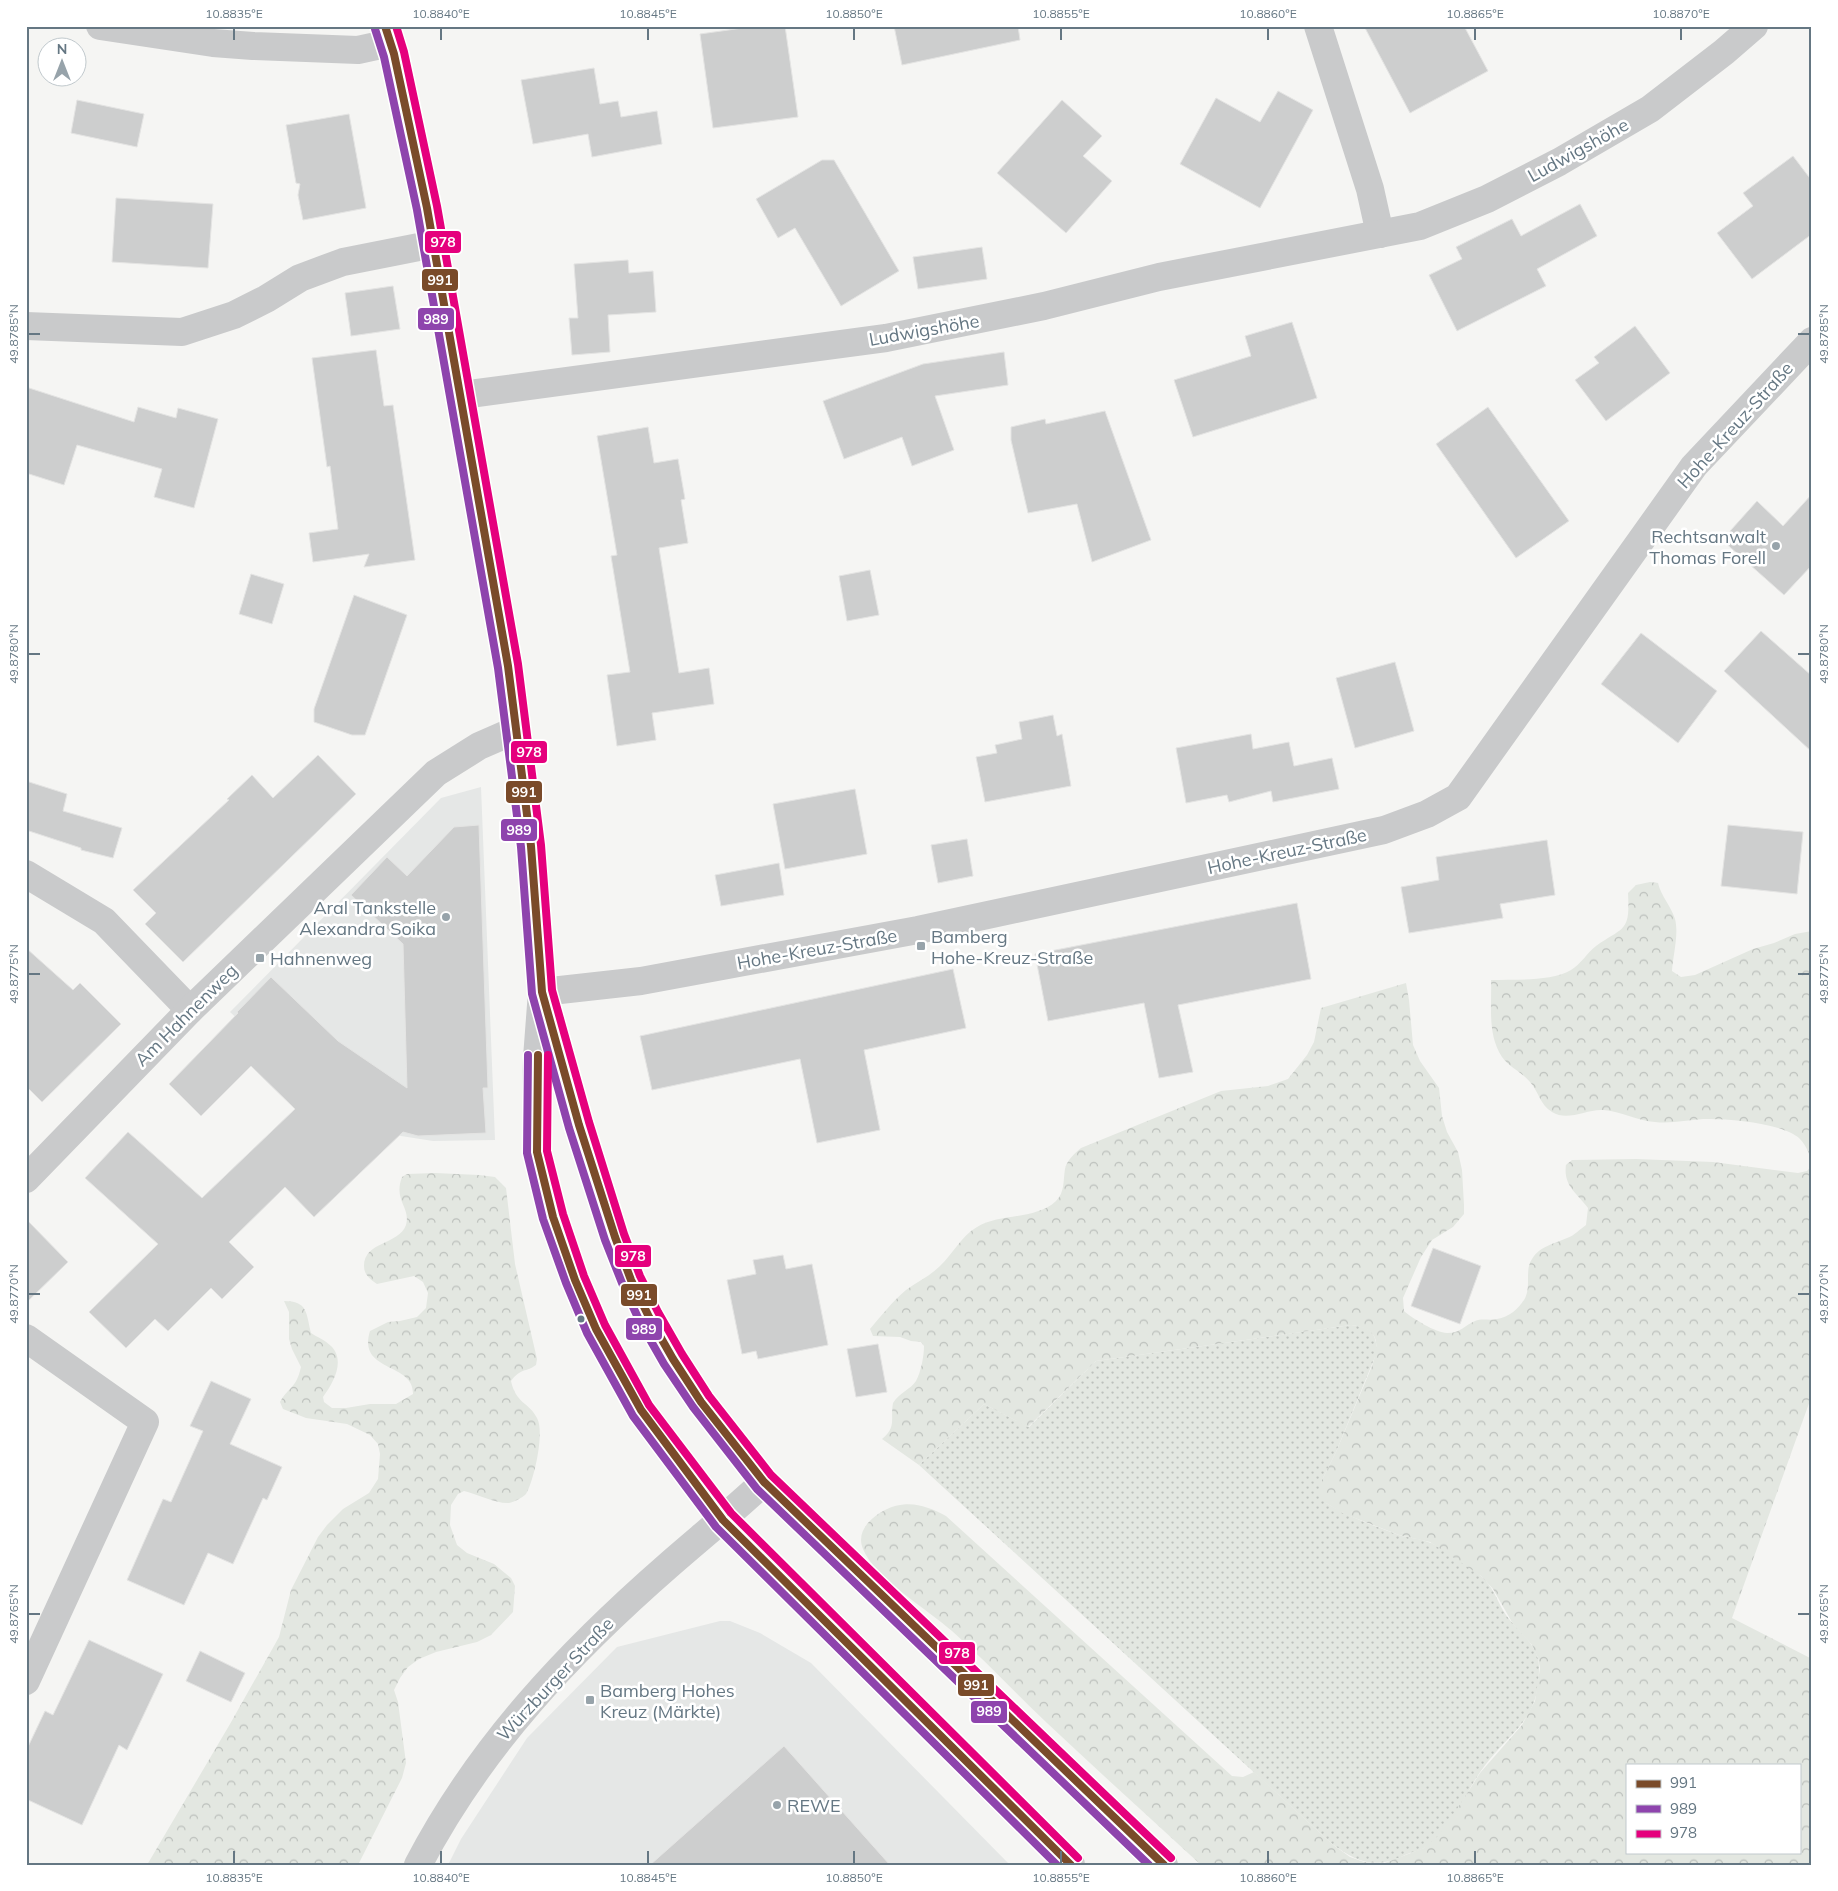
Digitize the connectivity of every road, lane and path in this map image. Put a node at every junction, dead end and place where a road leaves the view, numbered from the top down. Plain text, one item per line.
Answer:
1 (100, 26) edge
2 (1318, 26) edge
3 (1754, 26) edge
4 (388, 34) edge
5 (1380, 234) junction
6 (434, 244) junction
7 (26, 326) edge
8 (1812, 341) edge
9 (462, 395) junction
10 (516, 730) junction
11 (26, 874) edge
12 (542, 992) junction
13 (190, 1010) junction
14 (26, 1179) edge
15 (26, 1338) edge
16 (764, 1482) junction
17 (723, 1520) junction
18 (26, 1680) edge
19 (418, 1865) edge
20 (1071, 1865) edge
21 (1164, 1865) edge

1 - 4 street
2 - 5 street
3 - 5 street, Ludwigshöhe
4 - 6 street
5 - 9 street, Ludwigshöhe
6 - 7 street
6 - 9 street
8 - 12 street, Hohe-Kreuz-Straße
9 - 10 street
10 - 12 street
10 - 13 street, Am Hahnenweg
11 - 13 street
12 - 16 street
12 - 17 street
13 - 14 street, Am Hahnenweg
15 - 18 street
16 - 17 street, Würzburger Straße
16 - 21 street
17 - 19 street, Würzburger Straße
17 - 20 street

